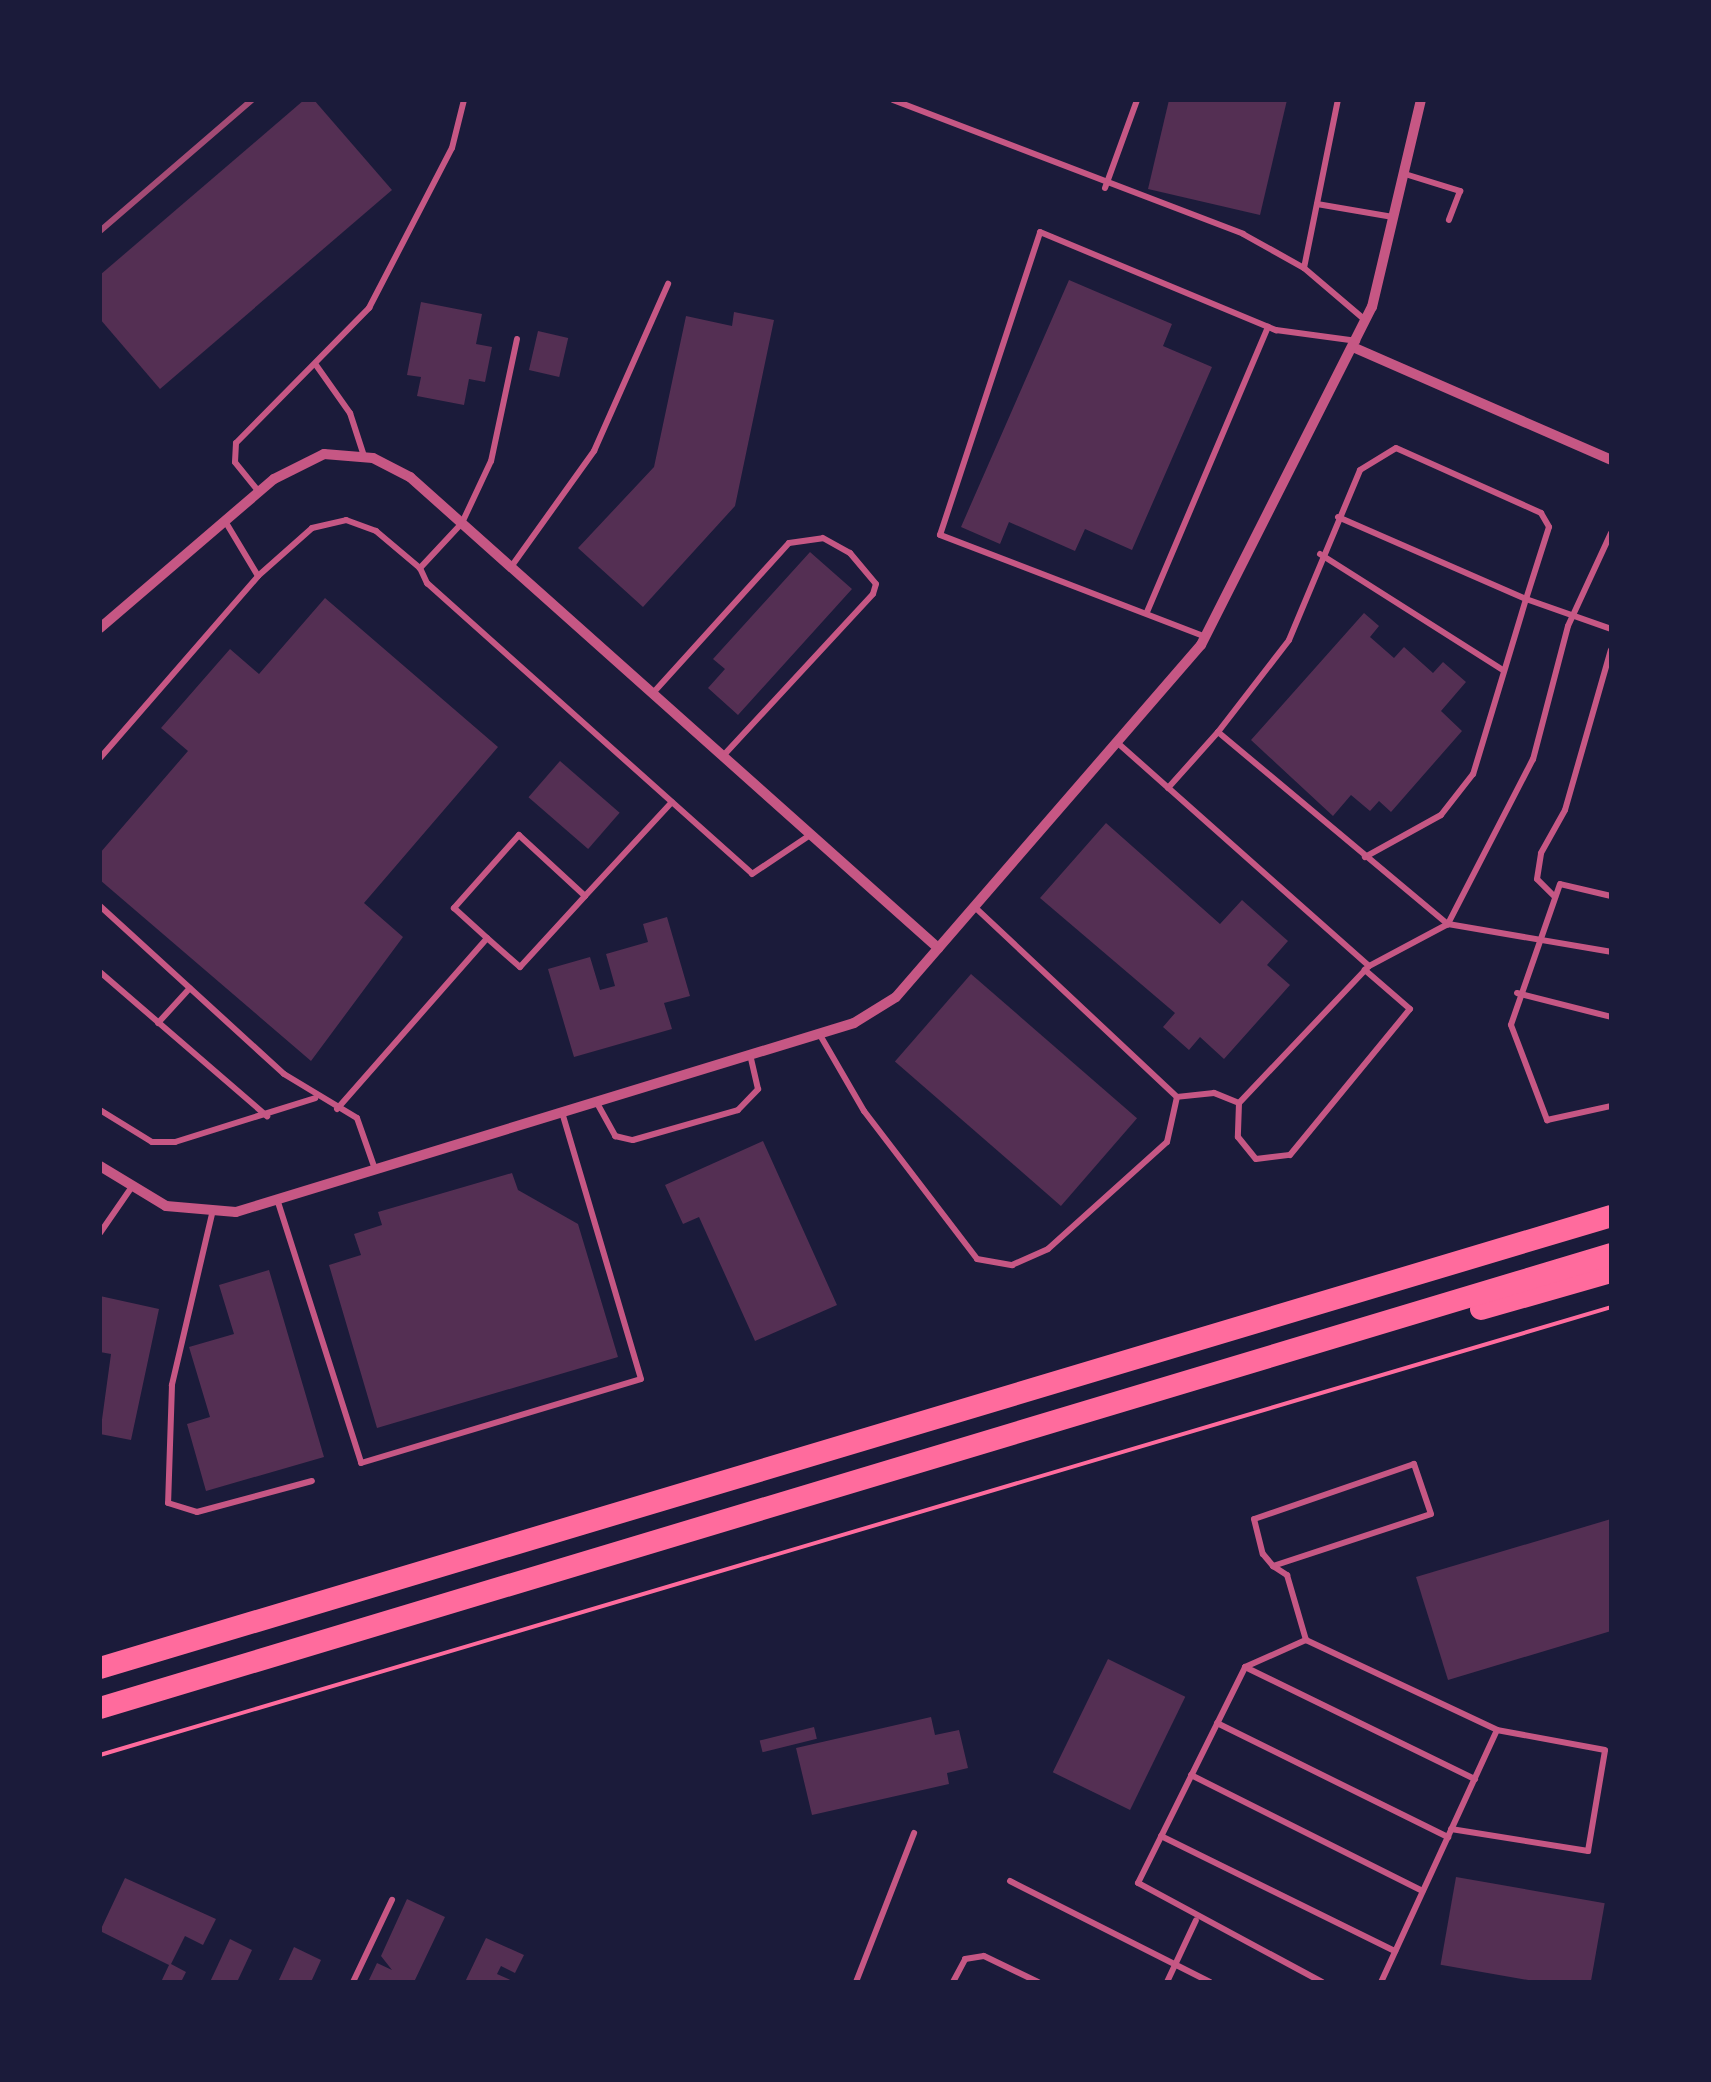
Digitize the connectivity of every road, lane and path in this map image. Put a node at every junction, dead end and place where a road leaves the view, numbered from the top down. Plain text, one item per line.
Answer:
1 (464, 100) edge
2 (892, 100) edge
3 (1136, 100) edge
4 (1338, 100) edge
5 (1421, 100) edge
6 (1404, 174) junction
7 (1105, 188) junction
8 (1317, 204) junction
9 (1393, 217) junction
10 (1449, 220) dead end
11 (1304, 268) junction
12 (668, 284) dead end
13 (1366, 321) junction
14 (1268, 327) junction
15 (518, 339) dead end
16 (1357, 345) junction
17 (316, 365) junction
18 (364, 456) junction
19 (1611, 460) edge
20 (259, 492) junction
21 (1338, 517) junction
22 (225, 521) junction
23 (462, 524) junction
24 (1611, 533) edge
25 (1320, 554) junction
26 (511, 567) junction
27 (420, 568) junction
28 (258, 576) junction
29 (1526, 599) junction
30 (1147, 612) junction
31 (1571, 618) junction
32 (100, 628) edge
33 (1611, 630) edge
34 (1206, 637) junction
35 (1611, 650) edge
36 (1502, 670) junction
37 (653, 694) junction
38 (1218, 732) junction
39 (1120, 745) junction
40 (723, 756) junction
41 (100, 758) edge
42 (1168, 788) junction
43 (672, 802) junction
44 (811, 834) junction
45 (1364, 857) junction
46 (585, 896) junction
47 (1611, 896) edge
48 (1554, 897) junction
49 (100, 906) edge
50 (975, 907) junction
51 (1448, 924) junction
52 (1538, 935) junction
53 (487, 938) junction
54 (938, 948) junction
55 (1611, 952) edge
56 (1367, 968) junction
57 (100, 972) edge
58 (190, 988) junction
59 (1518, 993) junction
60 (1611, 1018) edge
61 (158, 1023) junction
62 (819, 1034) junction
63 (750, 1055) junction
64 (316, 1098) junction
65 (1177, 1098) junction
66 (597, 1102) junction
67 (1239, 1104) junction
68 (1611, 1106) edge
69 (337, 1108) junction
70 (100, 1110) edge
71 (562, 1112) junction
72 (267, 1116) junction
73 (100, 1166) edge
74 (375, 1169) junction
75 (131, 1188) junction
76 (277, 1199) junction
77 (212, 1214) junction
78 (1611, 1216) edge
79 (100, 1233) edge
80 (1611, 1254) edge
81 (1611, 1272) edge
82 (1611, 1307) edge
83 (1302, 1346) junction
84 (312, 1481) dead end
85 (1273, 1566) junction
86 (1306, 1640) junction
87 (1245, 1667) junction
88 (100, 1668) edge
89 (100, 1708) edge
90 (1217, 1723) junction
91 (1497, 1730) junction
92 (100, 1754) edge
93 (1191, 1775) junction
94 (1474, 1778) junction
95 (914, 1833) dead end
96 (1450, 1833) junction
97 (1161, 1836) junction
98 (1010, 1881) dead end
99 (1423, 1891) junction
100 (392, 1900) dead end
101 (1196, 1920) junction
102 (1395, 1951) junction
103 (1175, 1964) junction
104 (353, 1982) edge
105 (856, 1982) edge
106 (953, 1982) edge
107 (1038, 1982) edge
108 (1167, 1982) edge
109 (1210, 1982) edge
110 (1322, 1982) edge
111 (1381, 1982) edge

1 - 17 lane
2 - 7 lane
3 - 7 lane
4 - 8 lane
5 - 6 street
6 - 9 street
6 - 10 lane
7 - 11 lane
8 - 9 lane
8 - 11 lane
9 - 13 street
11 - 13 lane
12 - 26 lane
13 - 16 street
14 - 16 lane
14 - 30 lane
14 - 30 lane
15 - 23 lane
16 - 19 street
16 - 34 street
17 - 18 lane
17 - 20 lane
18 - 20 street
18 - 23 street
20 - 22 street
21 - 25 lane
21 - 29 lane
21 - 29 lane
22 - 28 lane
22 - 32 street
23 - 26 street
23 - 27 lane
24 - 31 lane
25 - 36 lane
25 - 38 lane
26 - 37 street
27 - 28 lane
27 - 43 lane
28 - 41 lane
29 - 31 lane
29 - 36 lane
30 - 34 lane
31 - 33 lane
31 - 51 lane
34 - 39 street
35 - 48 lane
36 - 45 lane
37 - 40 street
37 - 40 lane
38 - 42 lane
38 - 45 lane
39 - 42 lane
39 - 50 street
40 - 44 street
42 - 56 lane
43 - 44 lane
43 - 46 lane
44 - 54 street
45 - 51 lane
46 - 53 lane
46 - 53 lane
47 - 48 lane
48 - 52 lane
49 - 58 lane
50 - 54 street
50 - 65 lane
51 - 52 lane
51 - 56 lane
52 - 55 lane
52 - 59 lane
53 - 69 lane
54 - 62 street
56 - 67 lane
56 - 67 lane
57 - 61 lane
58 - 61 lane
58 - 64 lane
59 - 60 lane
59 - 68 lane
61 - 72 lane
62 - 63 street
62 - 65 lane
63 - 66 street
63 - 66 lane
64 - 69 lane
64 - 72 lane
65 - 67 lane
66 - 71 street
69 - 74 lane
70 - 72 lane
71 - 74 street
71 - 76 lane
73 - 75 street
74 - 76 street
75 - 77 street
75 - 79 lane
76 - 77 street
77 - 84 lane
78 - 88 highway
80 - 83 highway
81 - 83 highway
82 - 92 path
83 - 89 highway
85 - 85 lane
85 - 86 lane
86 - 87 lane
86 - 91 lane
87 - 90 lane
87 - 94 lane
90 - 93 lane
90 - 96 lane
91 - 94 lane
91 - 96 lane
93 - 97 lane
93 - 99 lane
94 - 96 lane
95 - 105 lane
96 - 99 lane
97 - 101 lane
97 - 102 lane
98 - 103 lane
99 - 102 lane
100 - 104 lane
101 - 103 lane
101 - 110 lane
102 - 111 lane
103 - 108 lane
103 - 109 lane
106 - 107 lane

